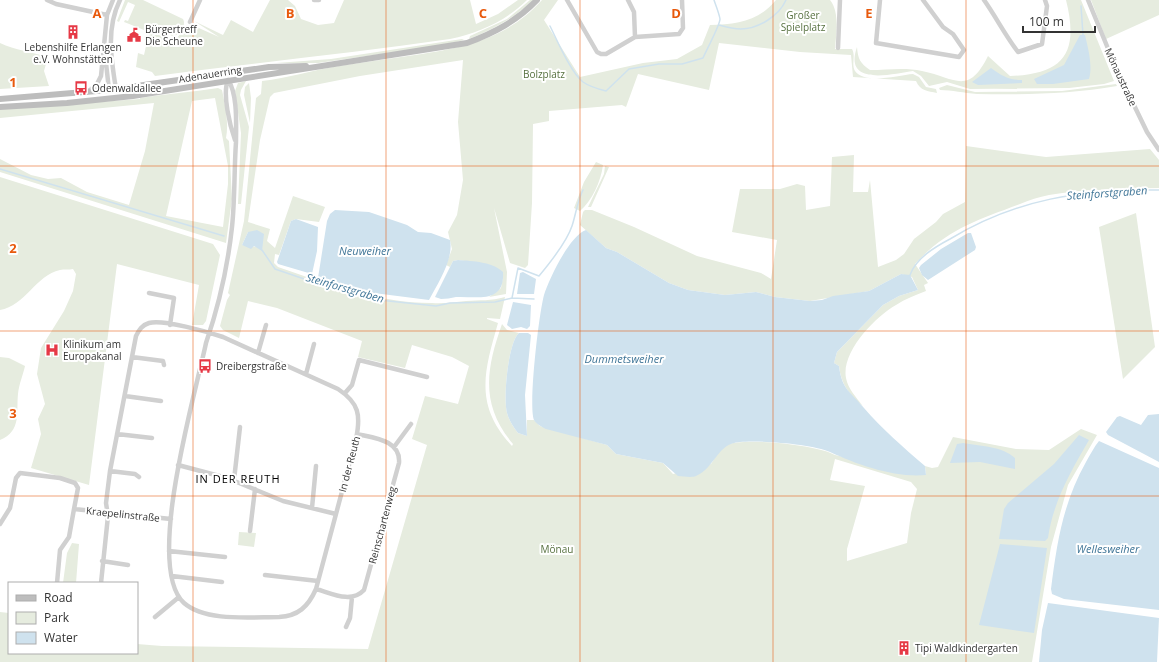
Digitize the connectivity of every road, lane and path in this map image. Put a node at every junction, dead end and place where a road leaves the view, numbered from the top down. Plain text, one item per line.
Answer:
1 (47, 0) edge
2 (113, 0) edge
3 (120, 0) edge
4 (200, 0) edge
5 (314, 0) edge
6 (319, 0) edge
7 (537, 0) edge
8 (567, 0) edge
9 (628, 0) edge
10 (682, 0) edge
11 (840, 0) edge
12 (880, 0) edge
13 (923, 0) edge
14 (984, 0) edge
15 (1045, 0) edge
16 (1088, 0) edge
17 (54, 2) edge
18 (106, 15) junction
19 (190, 22) dead end
20 (635, 37) junction
21 (104, 44) junction
22 (838, 48) dead end
23 (327, 65) junction
24 (227, 73) junction
25 (228, 80) junction
26 (116, 89) junction
27 (109, 90) junction
28 (86, 92) junction
29 (114, 98) junction
30 (0, 99) edge
31 (0, 107) edge
32 (1159, 150) edge
33 (149, 293) dead end
34 (170, 325) junction
35 (266, 325) dead end
36 (210, 333) junction
37 (314, 344) dead end
38 (258, 353) junction
39 (132, 357) junction
40 (164, 365) dead end
41 (306, 374) junction
42 (427, 377) dead end
43 (345, 394) junction
44 (125, 396) junction
45 (161, 401) dead end
46 (412, 424) dead end
47 (240, 427) dead end
48 (117, 434) junction
49 (357, 434) junction
50 (152, 438) dead end
51 (394, 447) junction
52 (178, 465) junction
53 (316, 466) dead end
54 (110, 471) junction
55 (139, 477) dead end
56 (234, 480) junction
57 (255, 490) junction
58 (312, 508) junction
59 (74, 509) junction
60 (108, 512) junction
61 (336, 514) junction
62 (171, 519) junction
63 (0, 524) edge
64 (250, 531) dead end
65 (170, 551) junction
66 (226, 557) dead end
67 (102, 562) junction
68 (128, 565) dead end
69 (265, 575) dead end
70 (172, 576) junction
71 (318, 581) junction
72 (57, 582) edge
73 (101, 582) edge
74 (222, 582) dead end
75 (316, 589) junction
76 (179, 597) junction
77 (352, 597) junction
78 (155, 617) dead end
79 (346, 627) dead end

1 - 17 street
2 - 18 street
3 - 26 street
4 - 19 street
5 - 6 street
7 - 23 main road, Adenauerring
8 - 20 street
9 - 20 street
10 - 20 street
11 - 22 street
12 - 13 street
14 - 15 street
16 - 32 street, Mönaustraße
17 - 18 street
18 - 21 street
21 - 27 street
21 - 28 street
23 - 24 main road, Adenauerring
23 - 25 main road, Adenauerring
24 - 25 main road
24 - 26 main road, Adenauerring
25 - 29 main road, Adenauerring
25 - 36 street
26 - 27 main road, Adenauerring
26 - 29 main road
27 - 28 main road, Adenauerring
27 - 29 main road
28 - 30 main road, Adenauerring
29 - 31 main road, Adenauerring
33 - 34 street
34 - 36 street
34 - 39 street
35 - 38 street
36 - 38 street, In der Reuth
36 - 52 street
37 - 41 street
38 - 41 street, In der Reuth
39 - 40 street
39 - 44 street
41 - 43 street, In der Reuth
42 - 43 street
43 - 49 street, In der Reuth
44 - 45 street
44 - 48 street
46 - 51 street
47 - 56 street
48 - 50 street
48 - 54 street
49 - 51 street
49 - 61 street, In der Reuth
51 - 77 street, Reinschartenweg
52 - 56 street
52 - 62 street
53 - 58 street
54 - 55 street
54 - 60 street
56 - 57 street
57 - 58 street
57 - 64 street
58 - 61 street
59 - 60 street, Kraepelinstraße
59 - 63 street, Kraepelinstraße
59 - 72 street, Kraepelinstraße
60 - 62 street, Kraepelinstraße
60 - 67 street
61 - 71 street, In der Reuth
62 - 65 street
65 - 66 street
65 - 70 street
67 - 68 street
67 - 73 street
69 - 71 street
70 - 74 street
70 - 76 street
71 - 75 street, In der Reuth
75 - 76 street, In der Reuth
75 - 77 street
76 - 78 street
77 - 79 street

